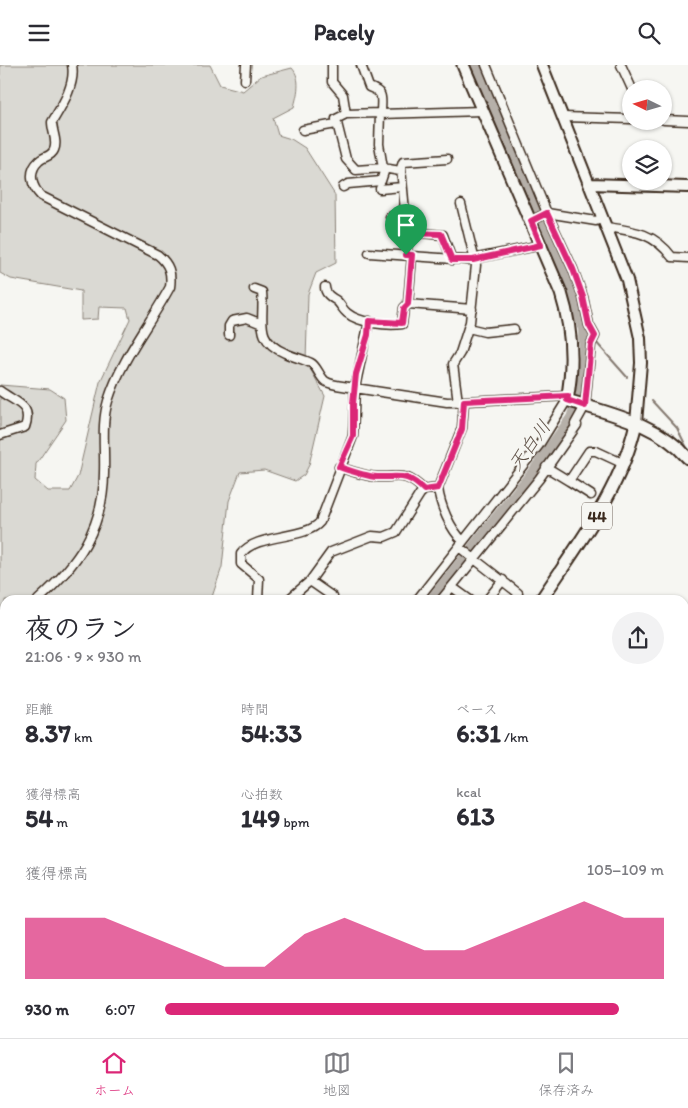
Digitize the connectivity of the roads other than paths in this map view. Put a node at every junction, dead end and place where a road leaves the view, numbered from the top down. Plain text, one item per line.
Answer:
1 (72, 65) edge
2 (246, 65) edge
3 (332, 65) edge
4 (361, 65) edge
5 (463, 65) edge
6 (486, 65) edge
7 (542, 65) edge
8 (621, 65) edge
9 (244, 80) dead end
10 (628, 80) edge
11 (482, 111) junction
12 (346, 114) junction
13 (381, 114) junction
14 (563, 117) junction
15 (622, 119) edge
16 (672, 120) edge
17 (688, 121) edge
18 (336, 124) junction
19 (303, 129) dead end
20 (448, 159) dead end
21 (384, 169) junction
22 (400, 171) junction
23 (590, 184) junction
24 (343, 187) dead end
25 (402, 187) junction
26 (688, 187) edge
27 (380, 189) dead end
28 (461, 204) dead end
29 (547, 213) junction
30 (405, 214) junction
31 (390, 217) dead end
32 (531, 221) junction
33 (604, 223) junction
34 (410, 233) junction
35 (541, 245) junction
36 (368, 253) dead end
37 (409, 255) junction
38 (688, 258) edge
39 (452, 260) junction
40 (473, 260) junction
41 (325, 287) dead end
42 (254, 289) dead end
43 (408, 304) junction
44 (472, 309) junction
45 (369, 321) junction
46 (262, 325) junction
47 (468, 329) junction
48 (514, 329) dead end
49 (229, 335) dead end
50 (355, 388) junction
51 (0, 391) edge
52 (568, 398) junction
53 (461, 402) junction
54 (584, 405) junction
55 (636, 423) junction
56 (0, 435) edge
57 (688, 458) edge
58 (624, 464) junction
59 (339, 467) junction
60 (546, 467) junction
61 (569, 481) junction
62 (438, 488) junction
63 (424, 490) junction
64 (591, 495) dead end
65 (461, 546) junction
66 (474, 558) junction
67 (503, 580) junction
68 (310, 581) junction
69 (452, 587) junction
70 (43, 595) edge
71 (258, 595) edge
72 (294, 595) edge
73 (330, 595) edge
74 (421, 595) edge
75 (445, 595) edge
76 (463, 595) edge
77 (491, 595) edge
78 (517, 595) edge
79 (544, 595) edge

1 - 70 street
2 - 9 street
3 - 12 street
4 - 13 street
5 - 11 main road
6 - 29 street
7 - 14 street
8 - 10 street
11 - 13 street
11 - 32 main road
12 - 13 street
12 - 18 street
13 - 21 street
14 - 15 street
14 - 23 street
16 - 17 street
18 - 19 street
18 - 21 street
20 - 22 street
21 - 22 street
21 - 24 street
22 - 25 street
23 - 26 street
23 - 33 street
25 - 27 street
25 - 30 street
28 - 40 street
29 - 32 street
29 - 33 street
29 - 54 street
30 - 31 street
30 - 34 street
32 - 35 main road
33 - 38 street
33 - 55 street
34 - 37 street
34 - 39 street
35 - 40 street
35 - 52 main road
36 - 37 street
37 - 39 street
37 - 43 street
39 - 40 street
40 - 44 street
41 - 45 street
42 - 46 street
43 - 44 street
43 - 45 street
44 - 47 street
45 - 50 street
46 - 49 street
46 - 50 street
47 - 48 street
47 - 53 street
50 - 53 street
50 - 59 street
51 - 56 street
52 - 53 street
52 - 54 main road
52 - 65 street
53 - 62 street
54 - 55 main road
54 - 60 street
55 - 57 main road
55 - 58 main road, 44
58 - 61 street
58 - 79 main road, 44
59 - 63 street
59 - 71 street
60 - 61 street
60 - 66 street
61 - 64 street
62 - 63 street
62 - 65 street
63 - 68 street
65 - 66 street
65 - 74 street
66 - 67 street
66 - 69 street
67 - 77 street
67 - 78 street
68 - 72 street
68 - 73 street
69 - 75 street
69 - 76 street

